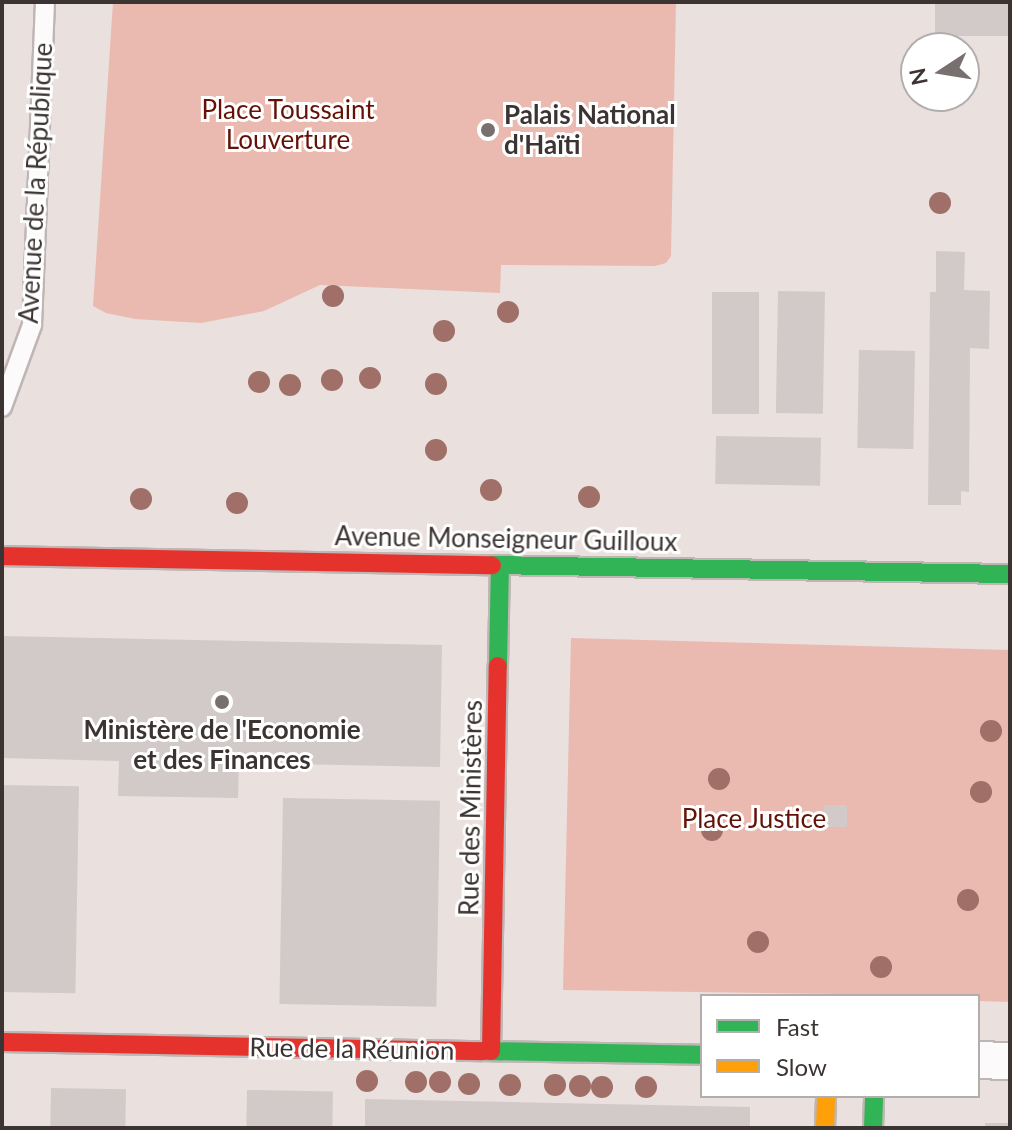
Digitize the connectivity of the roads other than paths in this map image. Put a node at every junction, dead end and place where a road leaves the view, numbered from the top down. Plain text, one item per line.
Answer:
1 (45, 2) edge
2 (2, 407) edge
3 (2, 556) edge
4 (500, 565) junction
5 (1010, 574) edge
6 (2, 1042) edge
7 (491, 1051) junction
8 (700, 1055) edge
9 (980, 1060) edge
10 (1010, 1061) edge
11 (826, 1098) edge
12 (874, 1098) edge
13 (825, 1128) edge
14 (873, 1128) edge

1 - 2 lane, Avenue de la République
3 - 4 street, Avenue Monseigneur Guilloux
4 - 5 street, Avenue Monseigneur Guilloux
4 - 7 street, Rue des Ministères
6 - 7 street, Rue de la Réunion
7 - 8 street, Rue de la Réunion
9 - 10 street
11 - 13 street
12 - 14 street

